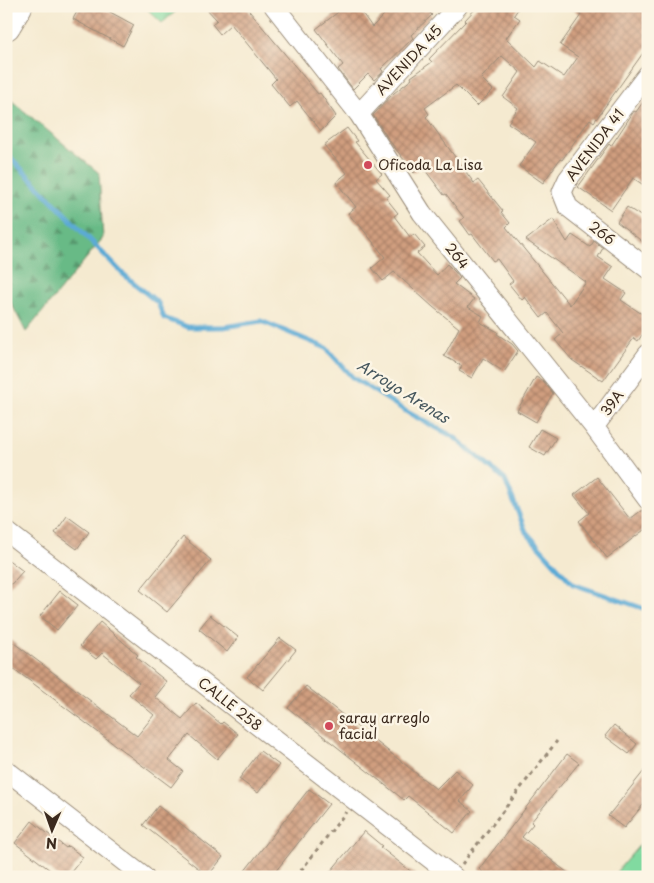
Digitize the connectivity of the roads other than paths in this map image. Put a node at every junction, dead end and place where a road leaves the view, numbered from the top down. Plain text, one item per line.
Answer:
1 (274, 6) edge
2 (458, 6) edge
3 (648, 74) edge
4 (359, 114) junction
5 (562, 192) joint
6 (648, 269) edge
7 (648, 354) edge
8 (594, 427) junction
9 (648, 500) edge
10 (6, 531) edge
11 (6, 770) edge
12 (453, 876) edge
13 (144, 877) edge

1 - 4 street, 264
2 - 4 street, AVENIDA 45
3 - 5 street, AVENIDA 41
4 - 8 street, 264
5 - 6 street, 266
7 - 8 street, 39A
8 - 9 street, 264
10 - 12 street, CALLE 258
11 - 13 street

